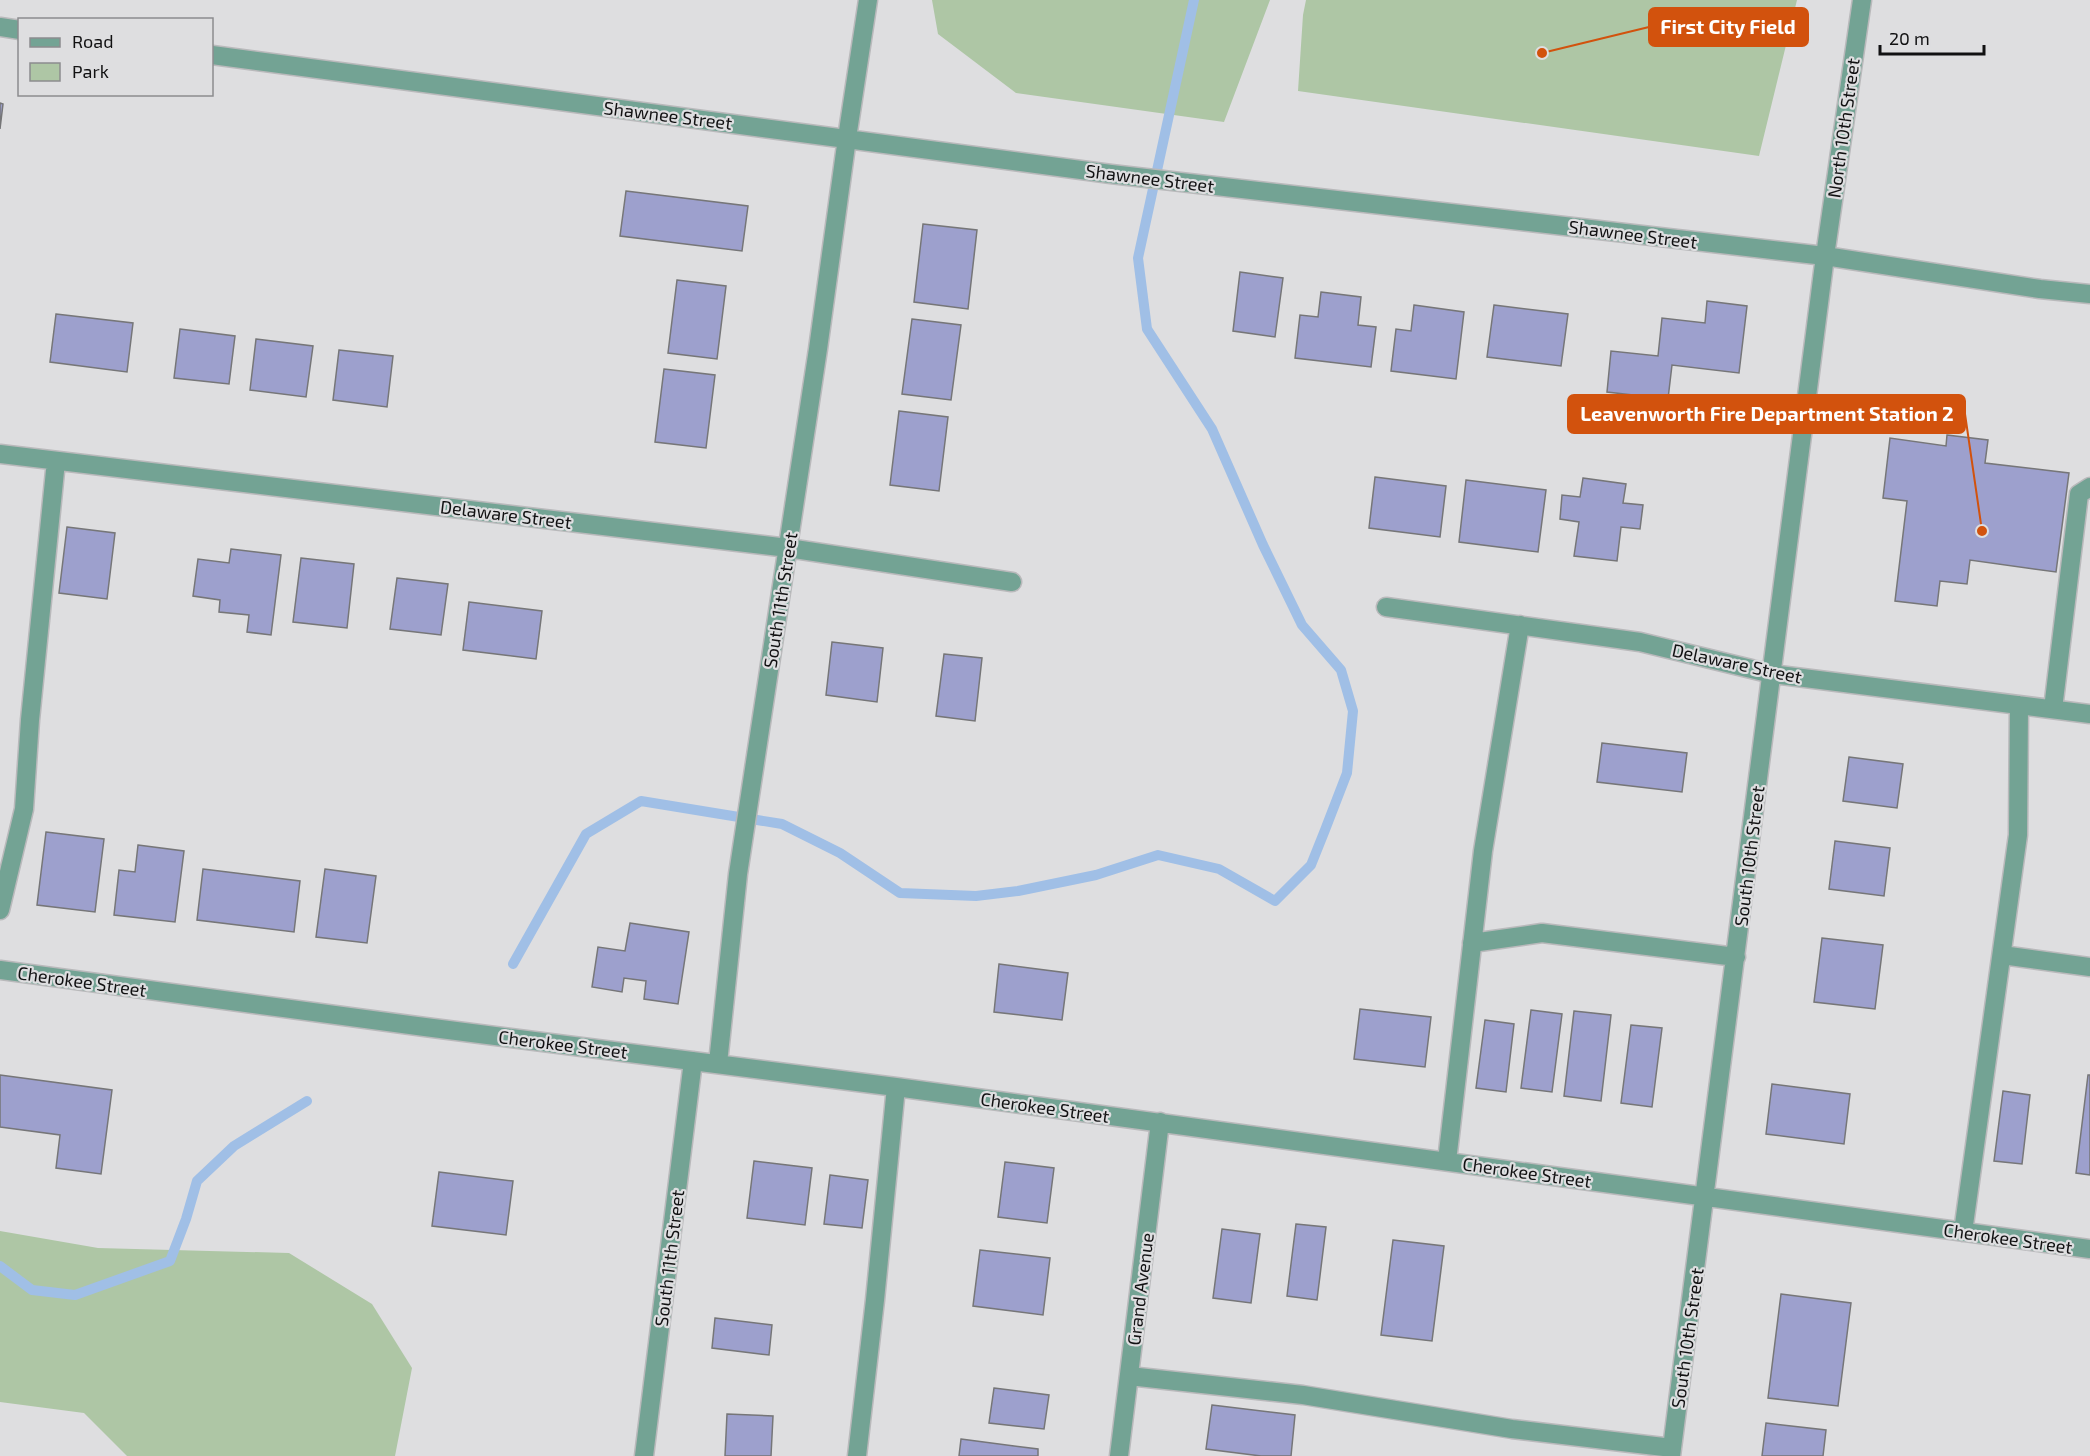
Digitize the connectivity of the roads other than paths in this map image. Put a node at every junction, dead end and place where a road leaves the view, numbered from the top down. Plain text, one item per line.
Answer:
1 (868, 0) edge
2 (1862, 0) edge
3 (0, 27) edge
4 (18, 30) edge
5 (213, 55) edge
6 (847, 138) junction
7 (1825, 256) junction
8 (2090, 294) edge
9 (0, 454) edge
10 (56, 461) junction
11 (2090, 487) edge
12 (788, 548) junction
13 (1012, 582) dead end
14 (1386, 607) dead end
15 (1520, 626) junction
16 (1772, 674) junction
17 (2019, 705) junction
18 (2053, 709) junction
19 (2090, 714) edge
20 (0, 909) edge
21 (1472, 944) junction
22 (2001, 955) junction
23 (1736, 957) junction
24 (2090, 967) edge
25 (0, 970) edge
26 (693, 1061) junction
27 (718, 1063) junction
28 (896, 1087) junction
29 (1160, 1122) junction
30 (1447, 1161) junction
31 (1705, 1197) junction
32 (1963, 1232) junction
33 (2090, 1249) edge
34 (1129, 1376) junction
35 (1672, 1452) edge
36 (644, 1456) edge
37 (857, 1456) edge
38 (1119, 1456) edge

1 - 6 street, South 11th Street
2 - 7 street, North 10th Street
3 - 4 street
5 - 6 street, Shawnee Street
6 - 7 street, Shawnee Street
6 - 12 street, South 11th Street
7 - 8 street, Shawnee Street
7 - 16 street, South 10th Street
9 - 10 street, Delaware Street
10 - 12 street, Delaware Street
10 - 20 street
11 - 18 street
12 - 13 street, Delaware Street
12 - 27 street, South 11th Street
14 - 15 street, Delaware Street
15 - 16 street, Delaware Street
15 - 21 street
16 - 17 street, Delaware Street
16 - 23 street, South 10th Street
17 - 18 street, Delaware Street
17 - 22 street
18 - 19 street, Delaware Street
21 - 23 street
21 - 30 street
22 - 24 street
22 - 32 street
23 - 31 street, South 10th Street
25 - 26 street, Cherokee Street
26 - 27 street, Cherokee Street
26 - 36 street, South 11th Street
27 - 28 street, Cherokee Street
28 - 29 street, Cherokee Street
28 - 37 street
29 - 30 street, Cherokee Street
29 - 34 street, Grand Avenue
30 - 31 street, Cherokee Street
31 - 32 street, Cherokee Street
31 - 35 street, South 10th Street
32 - 33 street, Cherokee Street
34 - 35 street
34 - 38 street, Grand Avenue

